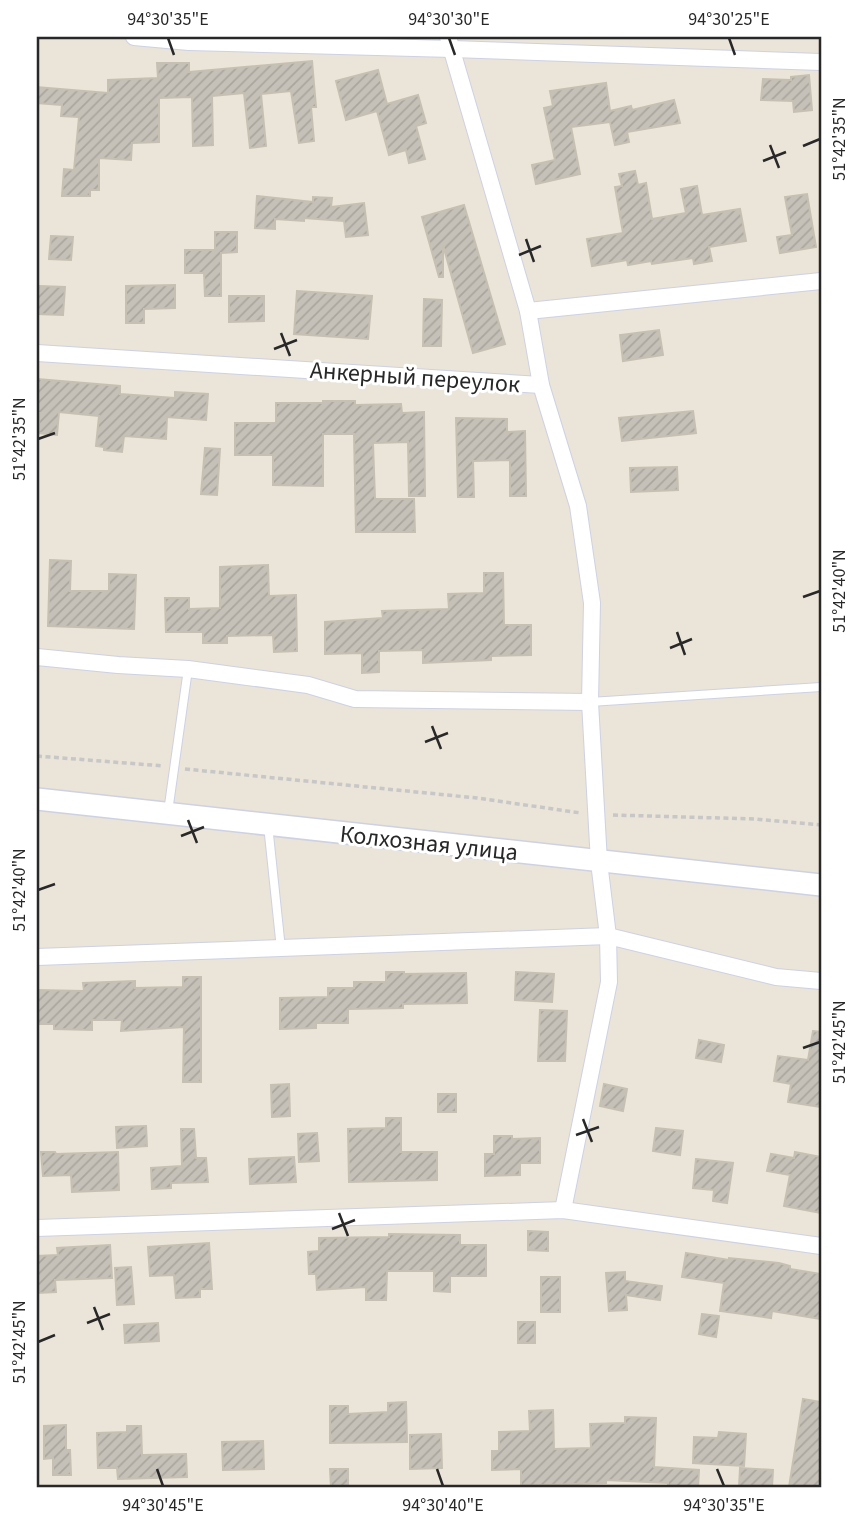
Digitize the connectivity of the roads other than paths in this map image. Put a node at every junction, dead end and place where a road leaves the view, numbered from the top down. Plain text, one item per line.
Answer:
1 (134, 37) edge
2 (450, 43) edge
3 (821, 62) edge
4 (821, 281) edge
5 (528, 311) junction
6 (37, 353) edge
7 (541, 386) junction
8 (37, 657) edge
9 (188, 669) junction
10 (821, 687) edge
11 (590, 702) junction
12 (37, 799) edge
13 (168, 813) junction
14 (268, 825) junction
15 (598, 862) junction
16 (821, 885) edge
17 (608, 936) junction
18 (281, 949) junction
19 (37, 957) edge
20 (821, 981) edge
21 (563, 1210) junction
22 (37, 1228) edge
23 (821, 1246) edge

1 - 2 street
2 - 3 street
2 - 5 street
4 - 5 street
5 - 7 street
6 - 7 street, Анкерный переулок
7 - 11 street
8 - 9 street
9 - 11 street
9 - 13 lane
10 - 11 lane
11 - 15 street
12 - 13 main road, Колхозная улица
13 - 14 main road, Колхозная улица
14 - 15 main road, Колхозная улица
14 - 18 lane
15 - 16 main road, Колхозная улица
15 - 17 street
17 - 18 street
17 - 20 street
17 - 21 street
18 - 19 street
21 - 22 street
21 - 23 street

